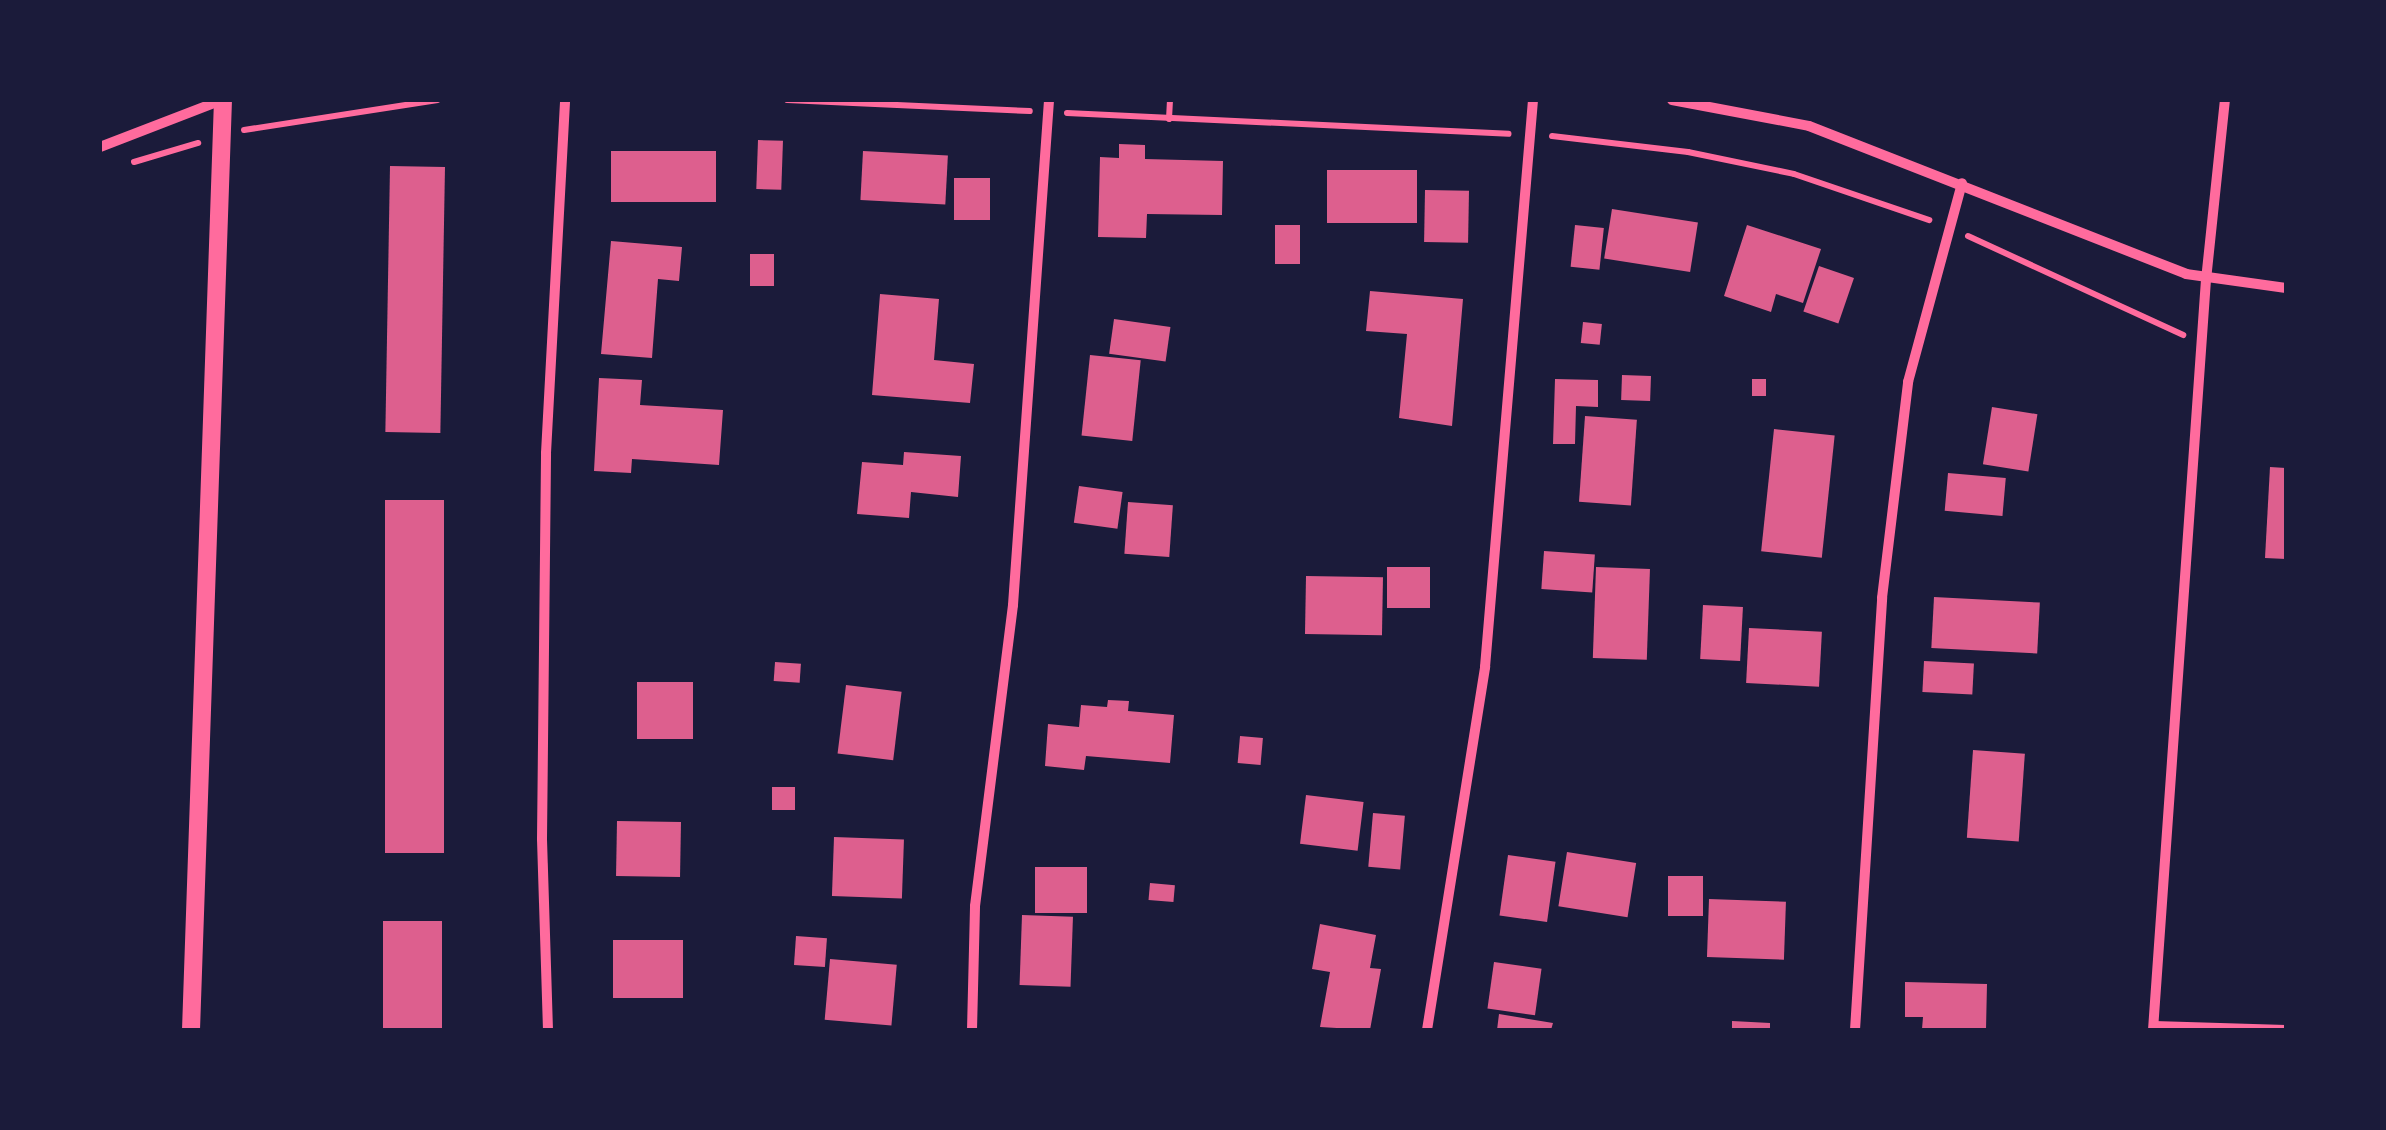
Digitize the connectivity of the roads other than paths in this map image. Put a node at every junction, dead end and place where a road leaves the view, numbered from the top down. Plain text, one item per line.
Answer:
1 (223, 100) edge
2 (565, 100) edge
3 (1049, 100) edge
4 (1533, 100) edge
5 (1672, 100) edge
6 (2225, 100) edge
7 (100, 147) edge
8 (1962, 183) junction
9 (2206, 280) junction
10 (2286, 288) edge
11 (2153, 1028) edge
12 (191, 1030) edge
13 (548, 1030) edge
14 (972, 1030) edge
15 (1427, 1030) edge
16 (1855, 1030) edge
17 (2286, 1030) edge

1 - 7 street
1 - 12 street
2 - 13 street
3 - 14 street
4 - 15 street
5 - 8 street
6 - 9 street
8 - 9 street
8 - 16 street
9 - 10 street
9 - 11 street
11 - 17 street

